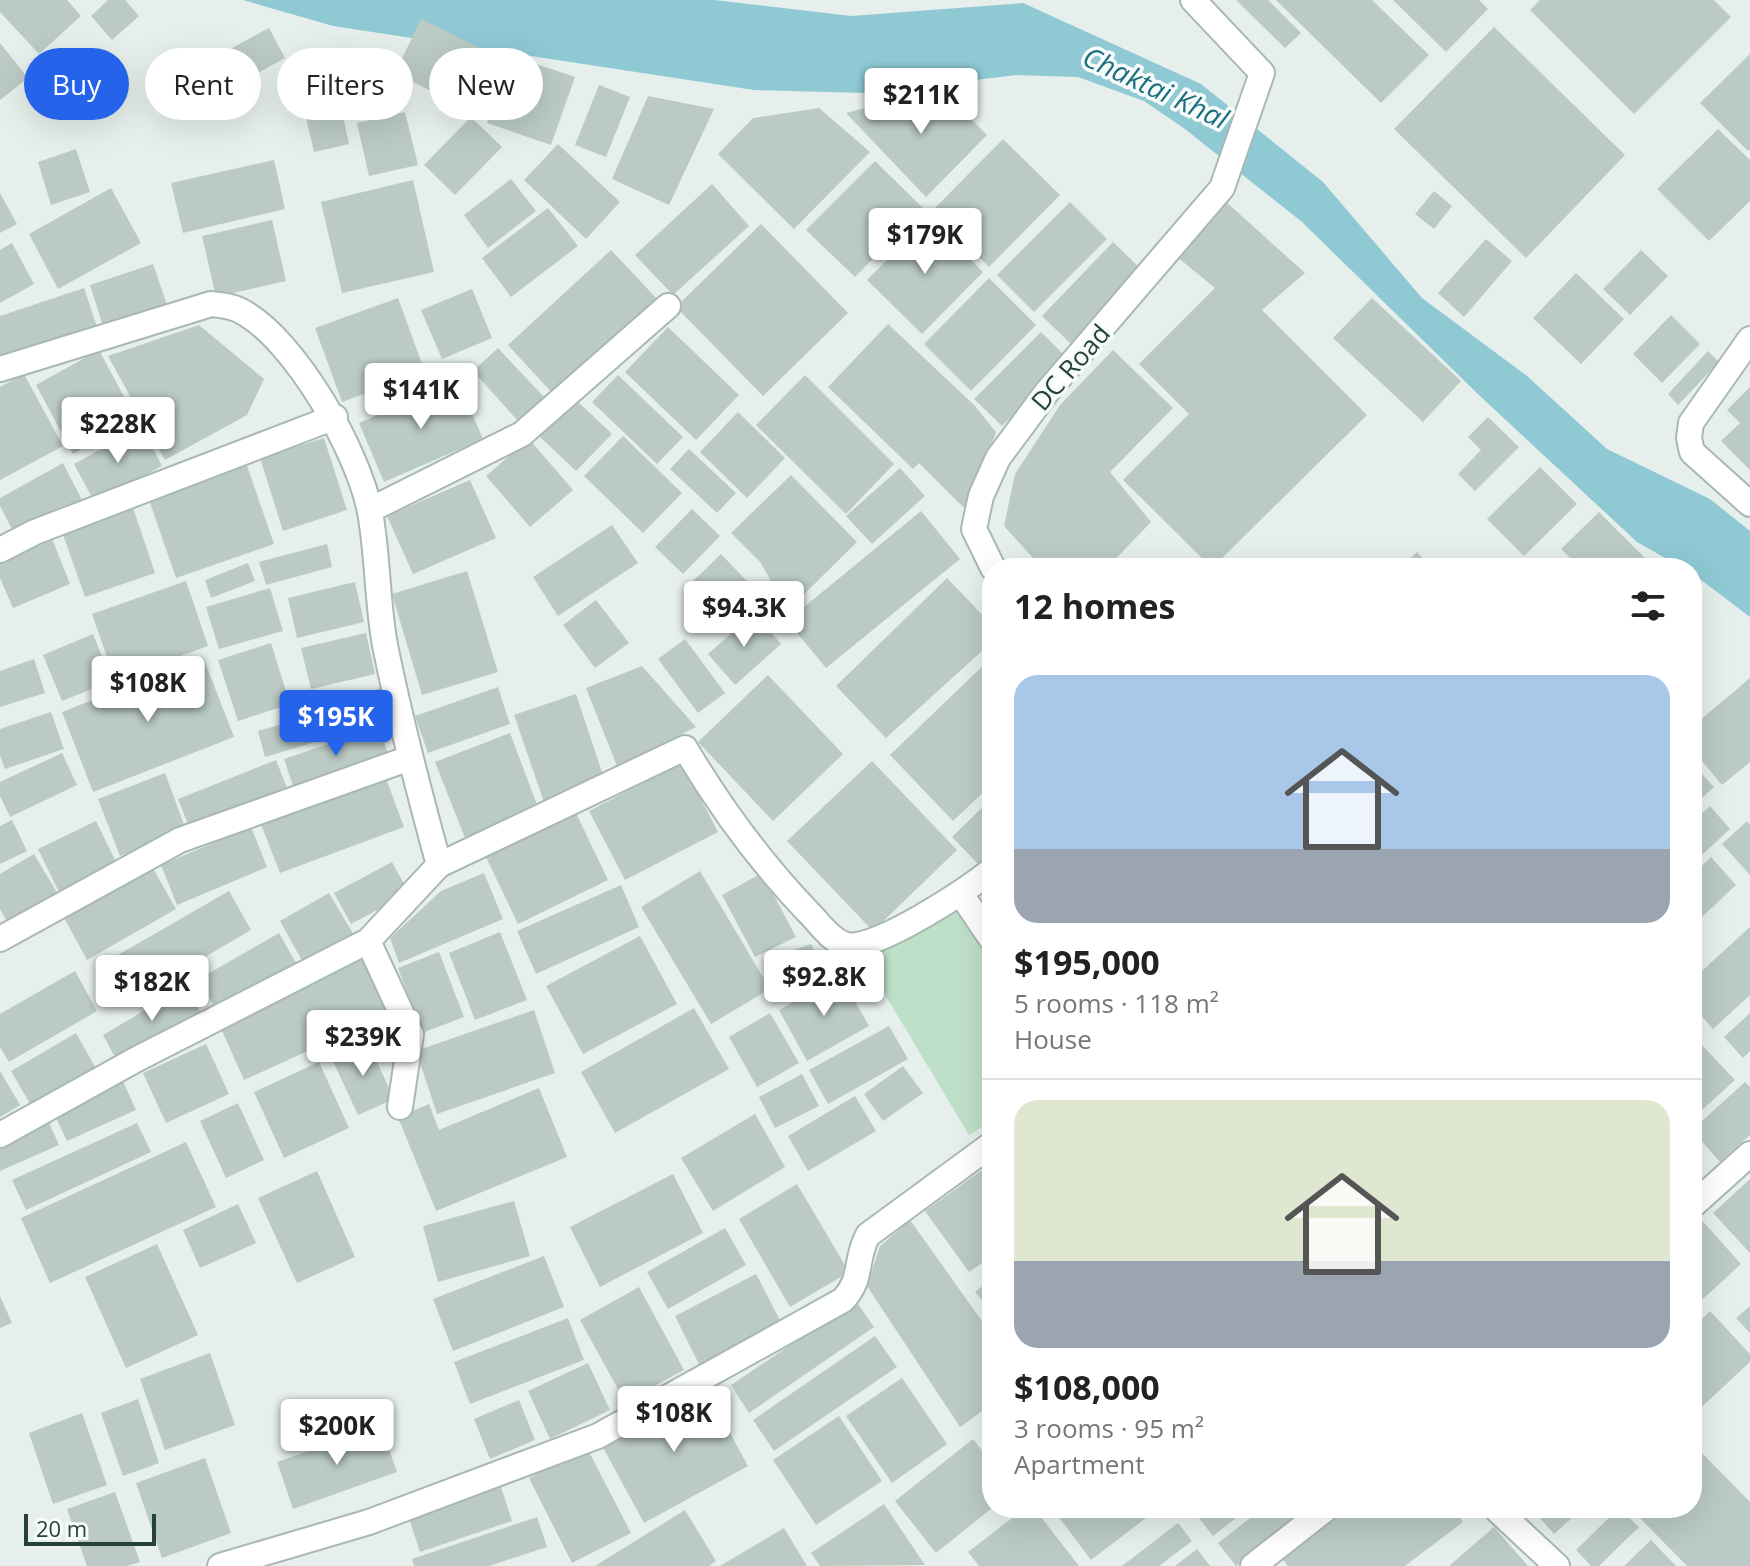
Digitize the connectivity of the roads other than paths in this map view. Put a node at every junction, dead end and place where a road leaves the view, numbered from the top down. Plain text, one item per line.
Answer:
1 (1193, 0) edge
2 (668, 306) dead end
3 (1750, 339) edge
4 (0, 369) edge
5 (335, 417) junction
6 (1750, 504) edge
7 (370, 510) junction
8 (0, 550) edge
9 (988, 558) edge
10 (410, 758) junction
11 (439, 865) junction
12 (982, 878) edge
13 (961, 894) junction
14 (982, 925) edge
15 (0, 939) edge
16 (368, 941) junction
17 (400, 1107) dead end
18 (0, 1135) edge
19 (982, 1151) edge
20 (1750, 1154) edge
21 (1702, 1197) edge
22 (1314, 1518) edge
23 (1506, 1518) edge
24 (220, 1566) edge
25 (1253, 1566) edge
26 (1557, 1566) edge

1 - 9 street, DC Road
2 - 7 street
3 - 6 street
4 - 5 street
5 - 7 street
5 - 8 street
7 - 10 street
10 - 11 street
10 - 15 street
11 - 13 street
11 - 16 street
12 - 13 street
13 - 14 street
16 - 17 street
16 - 18 street
19 - 24 street
20 - 21 street
22 - 25 street
23 - 26 street

